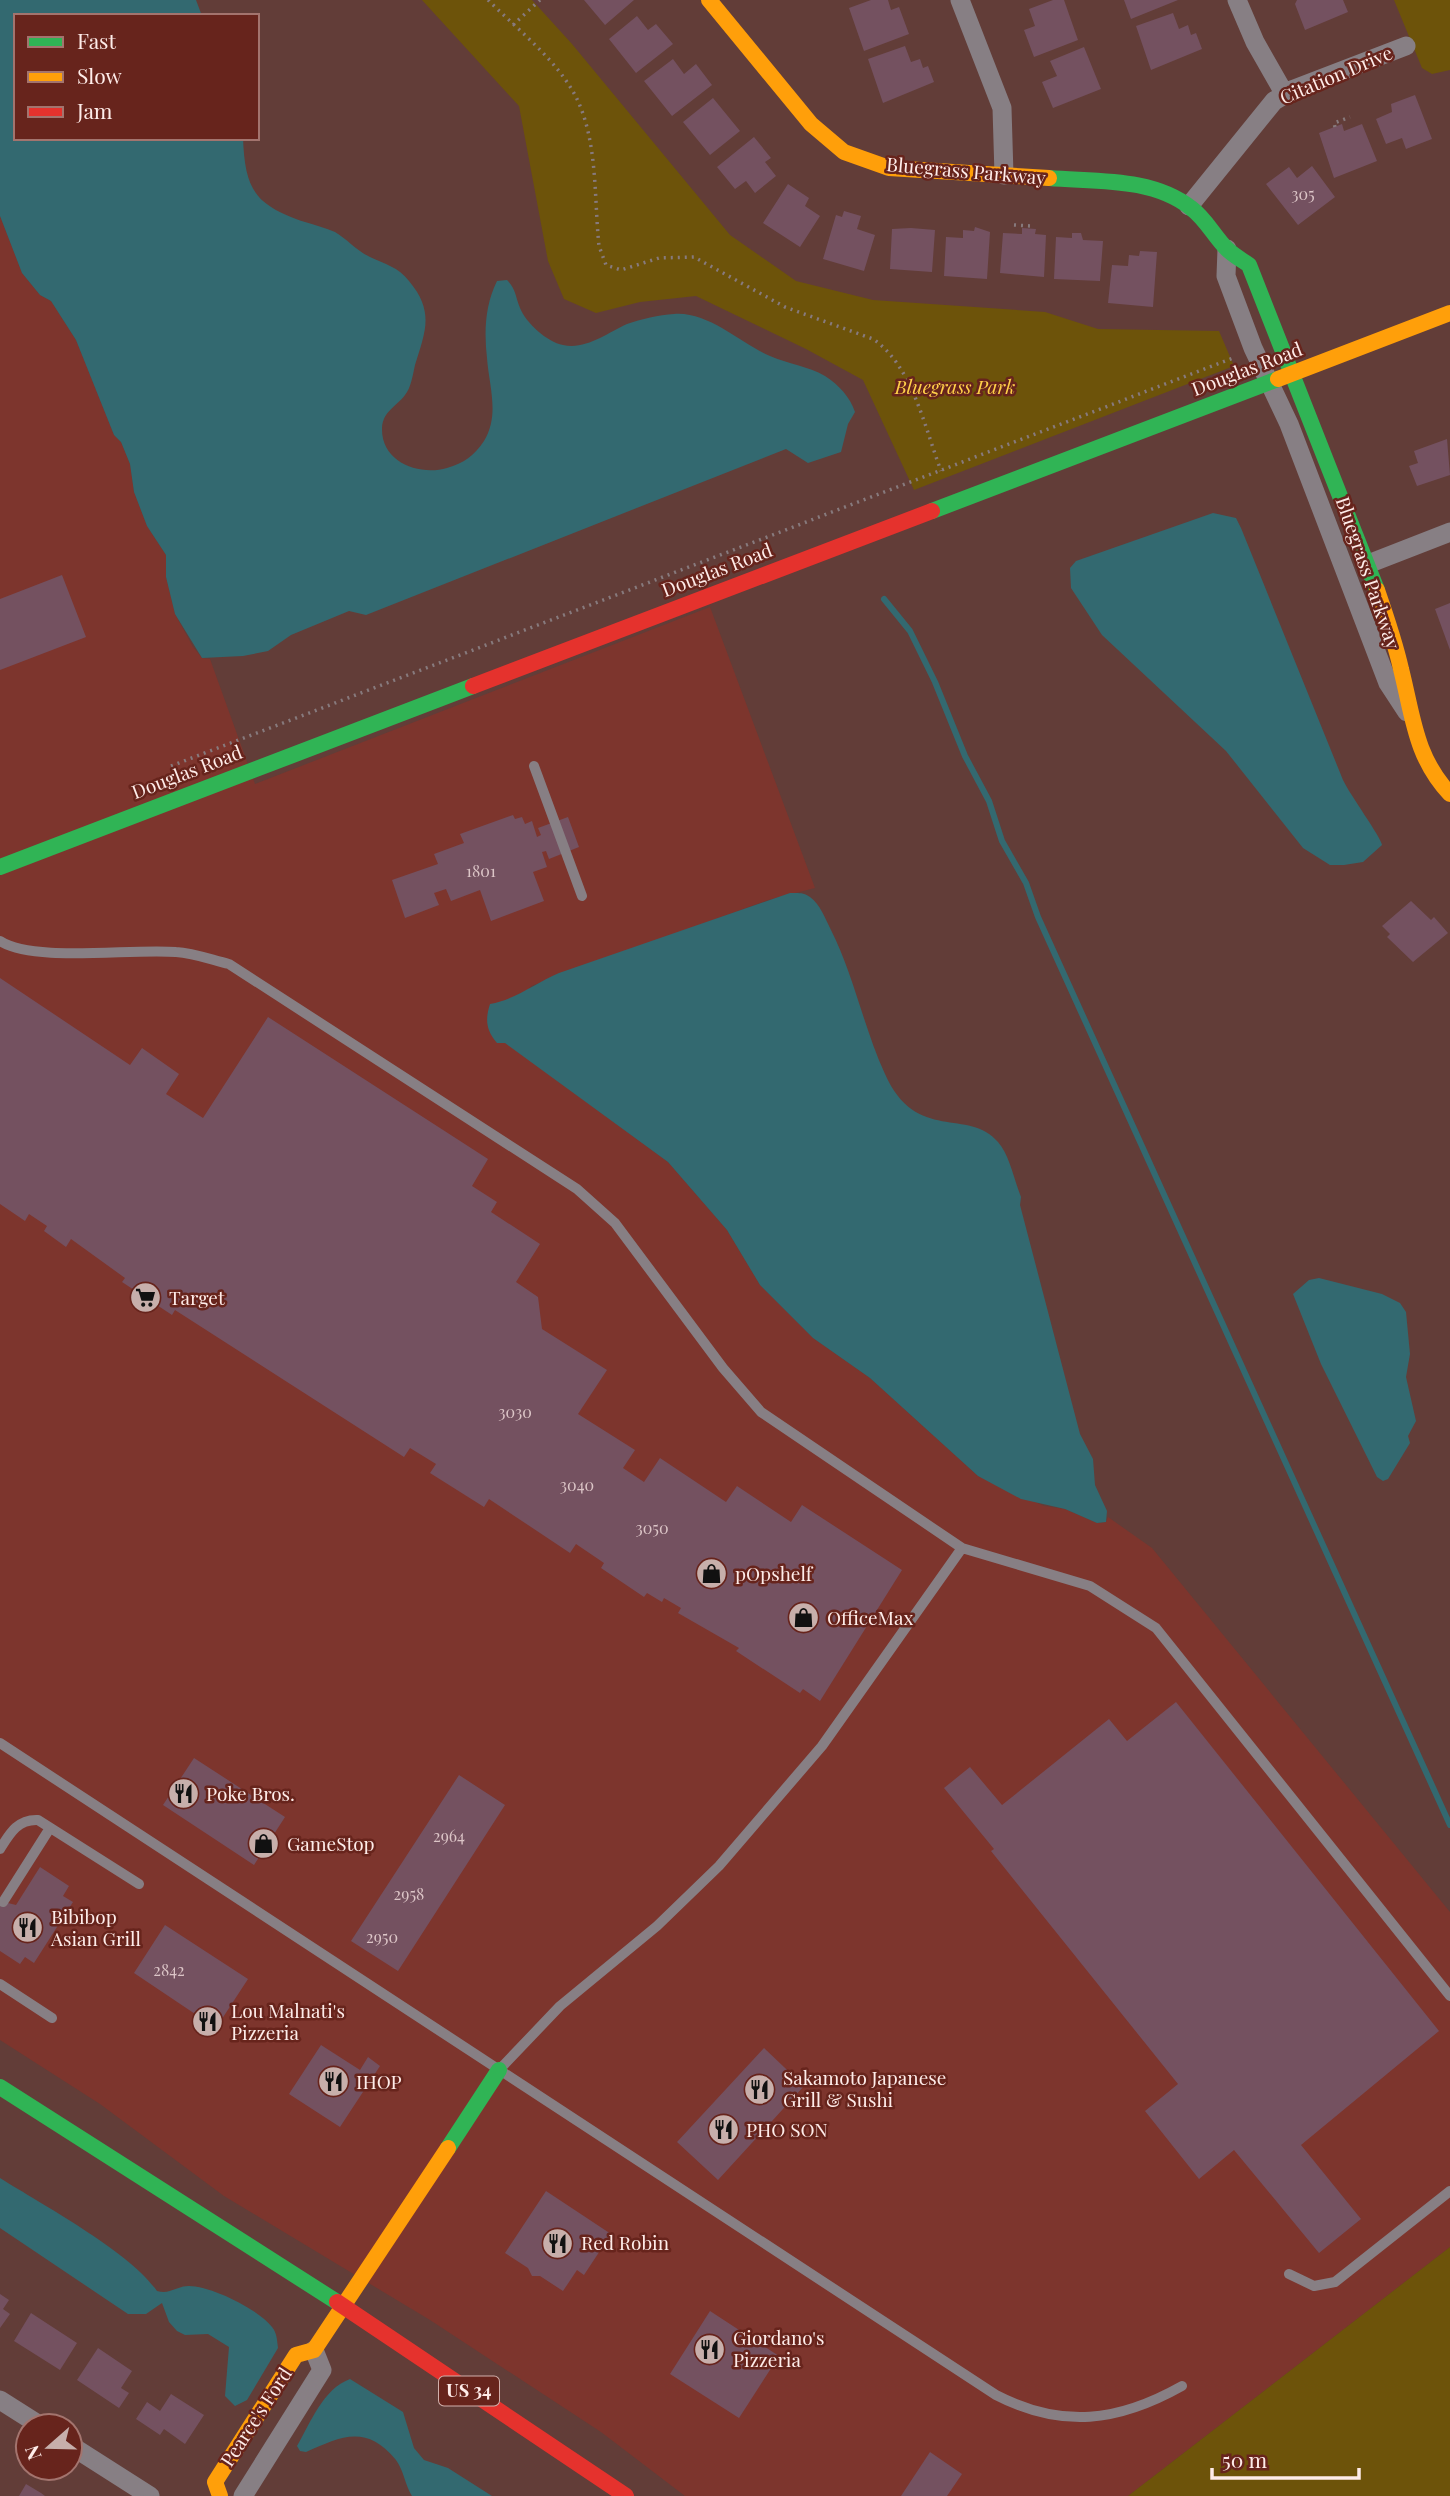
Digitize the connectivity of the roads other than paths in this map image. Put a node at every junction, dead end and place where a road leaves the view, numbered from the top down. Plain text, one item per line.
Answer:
1 (709, 0) edge
2 (960, 0) edge
3 (1237, 0) edge
4 (1406, 46) dead end
5 (1284, 93) junction
6 (1004, 175) junction
7 (1189, 206) junction
8 (1227, 250) junction
9 (1450, 313) edge
10 (1294, 373) junction
11 (1270, 383) junction
12 (1450, 532) edge
13 (1368, 564) junction
14 (1408, 713) junction
15 (534, 766) dead end
16 (1450, 794) edge
17 (0, 867) edge
18 (582, 896) dead end
19 (0, 941) edge
20 (962, 1548) junction
21 (0, 1742) edge
22 (50, 1828) junction
23 (0, 1849) edge
24 (139, 1884) dead end
25 (3, 1902) dead end
26 (0, 1984) edge
27 (1450, 1996) edge
28 (52, 2018) dead end
29 (499, 2070) junction
30 (0, 2087) edge
31 (1450, 2191) edge
32 (1289, 2274) dead end
33 (342, 2307) junction
34 (314, 2350) junction
35 (1182, 2386) dead end
36 (0, 2400) edge
37 (19, 2412) edge
38 (84, 2454) edge
39 (150, 2496) edge
40 (220, 2496) edge
41 (243, 2496) edge
42 (626, 2496) edge

1 - 6 street, Bluegrass Parkway
2 - 6 street
3 - 5 street
4 - 5 street, Citation Drive
5 - 7 street, Citation Drive
6 - 7 street, Bluegrass Parkway
7 - 8 street, Bluegrass Parkway
8 - 10 street, Bluegrass Parkway
8 - 11 street, Bluegrass Parkway
9 - 10 street, Douglas Road
10 - 11 street, Douglas Road
10 - 13 street, Bluegrass Parkway
11 - 14 street, Bluegrass Parkway
11 - 17 street, Douglas Road
12 - 13 street
13 - 14 street, Bluegrass Parkway
14 - 16 street, Bluegrass Parkway
15 - 18 lane
19 - 20 lane
20 - 27 lane
20 - 29 lane
21 - 29 lane
22 - 23 lane
22 - 24 lane
22 - 25 lane
26 - 28 lane
29 - 33 street, Pearce's Ford
29 - 35 lane
30 - 33 street, US 34
31 - 32 lane
33 - 34 street, Pearce's Ford
33 - 42 street, US 34
34 - 40 street, Pearce's Ford
34 - 41 street, Pearce's Ford
36 - 37 street
38 - 39 street

